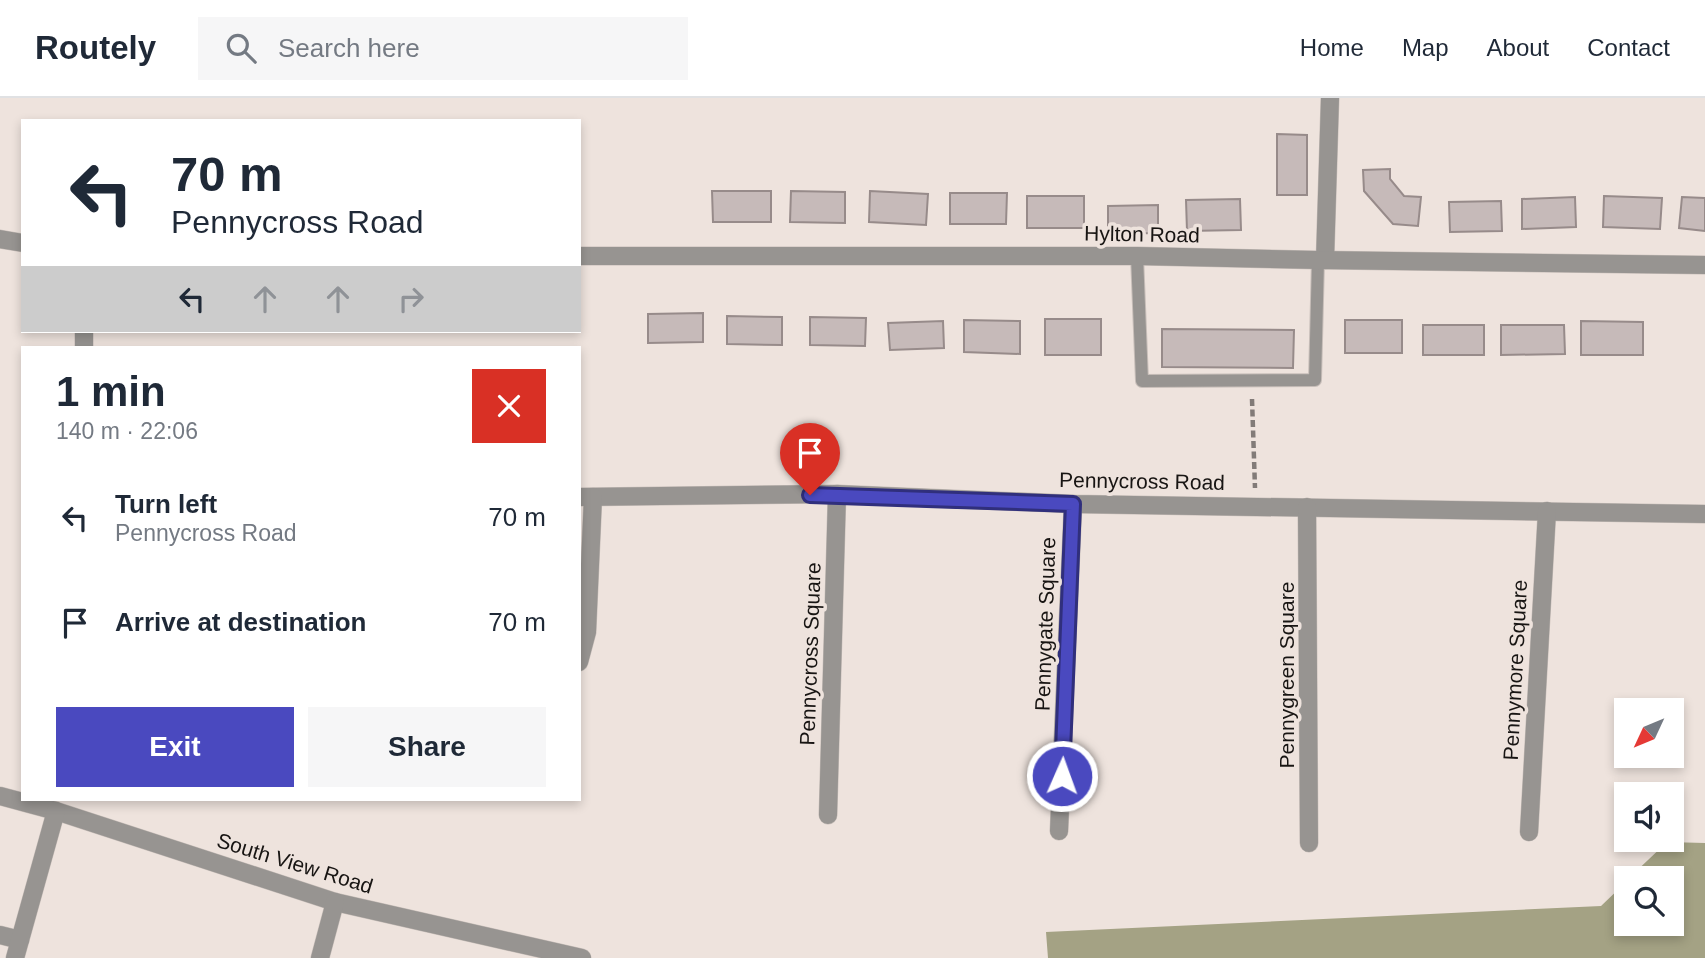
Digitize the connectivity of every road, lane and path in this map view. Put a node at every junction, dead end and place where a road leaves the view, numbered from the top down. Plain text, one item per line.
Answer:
1 (1330, 98) edge
2 (0, 239) edge
3 (21, 243) edge
4 (581, 256) edge
5 (1137, 256) junction
6 (1322, 260) junction
7 (1705, 265) edge
8 (1251, 380) junction
9 (837, 494) junction
10 (586, 497) edge
11 (1073, 504) junction
12 (1255, 506) junction
13 (1307, 506) junction
14 (1547, 511) junction
15 (1705, 514) edge
16 (581, 654) edge
17 (0, 796) edge
18 (57, 811) junction
19 (828, 815) dead end
20 (1059, 831) dead end
21 (1529, 832) dead end
22 (1309, 843) dead end
23 (335, 902) junction
24 (0, 935) edge
25 (20, 940) junction
26 (15, 958) edge
27 (320, 958) edge
28 (582, 958) edge

1 - 6 street
2 - 3 street
4 - 5 street, Hylton Road
5 - 6 street, Hylton Road
5 - 8 lane
6 - 7 street, Hylton Road
6 - 8 lane
8 - 12 path
9 - 10 street, Pennycross Road
9 - 11 street, Pennycross Road
9 - 19 street, Pennycross Square
10 - 16 street
11 - 12 street, Pennycross Road
11 - 20 street, Pennygate Square
12 - 13 street, Pennycross Road
13 - 14 street, Pennycross Road
13 - 22 street, Pennygreen Square
14 - 15 street, Pennycross Road
14 - 21 street, Pennymore Square
17 - 18 street, South View Road
18 - 23 street, South View Road
18 - 25 street
23 - 27 street
23 - 28 street, South View Road
24 - 25 street
25 - 26 street

